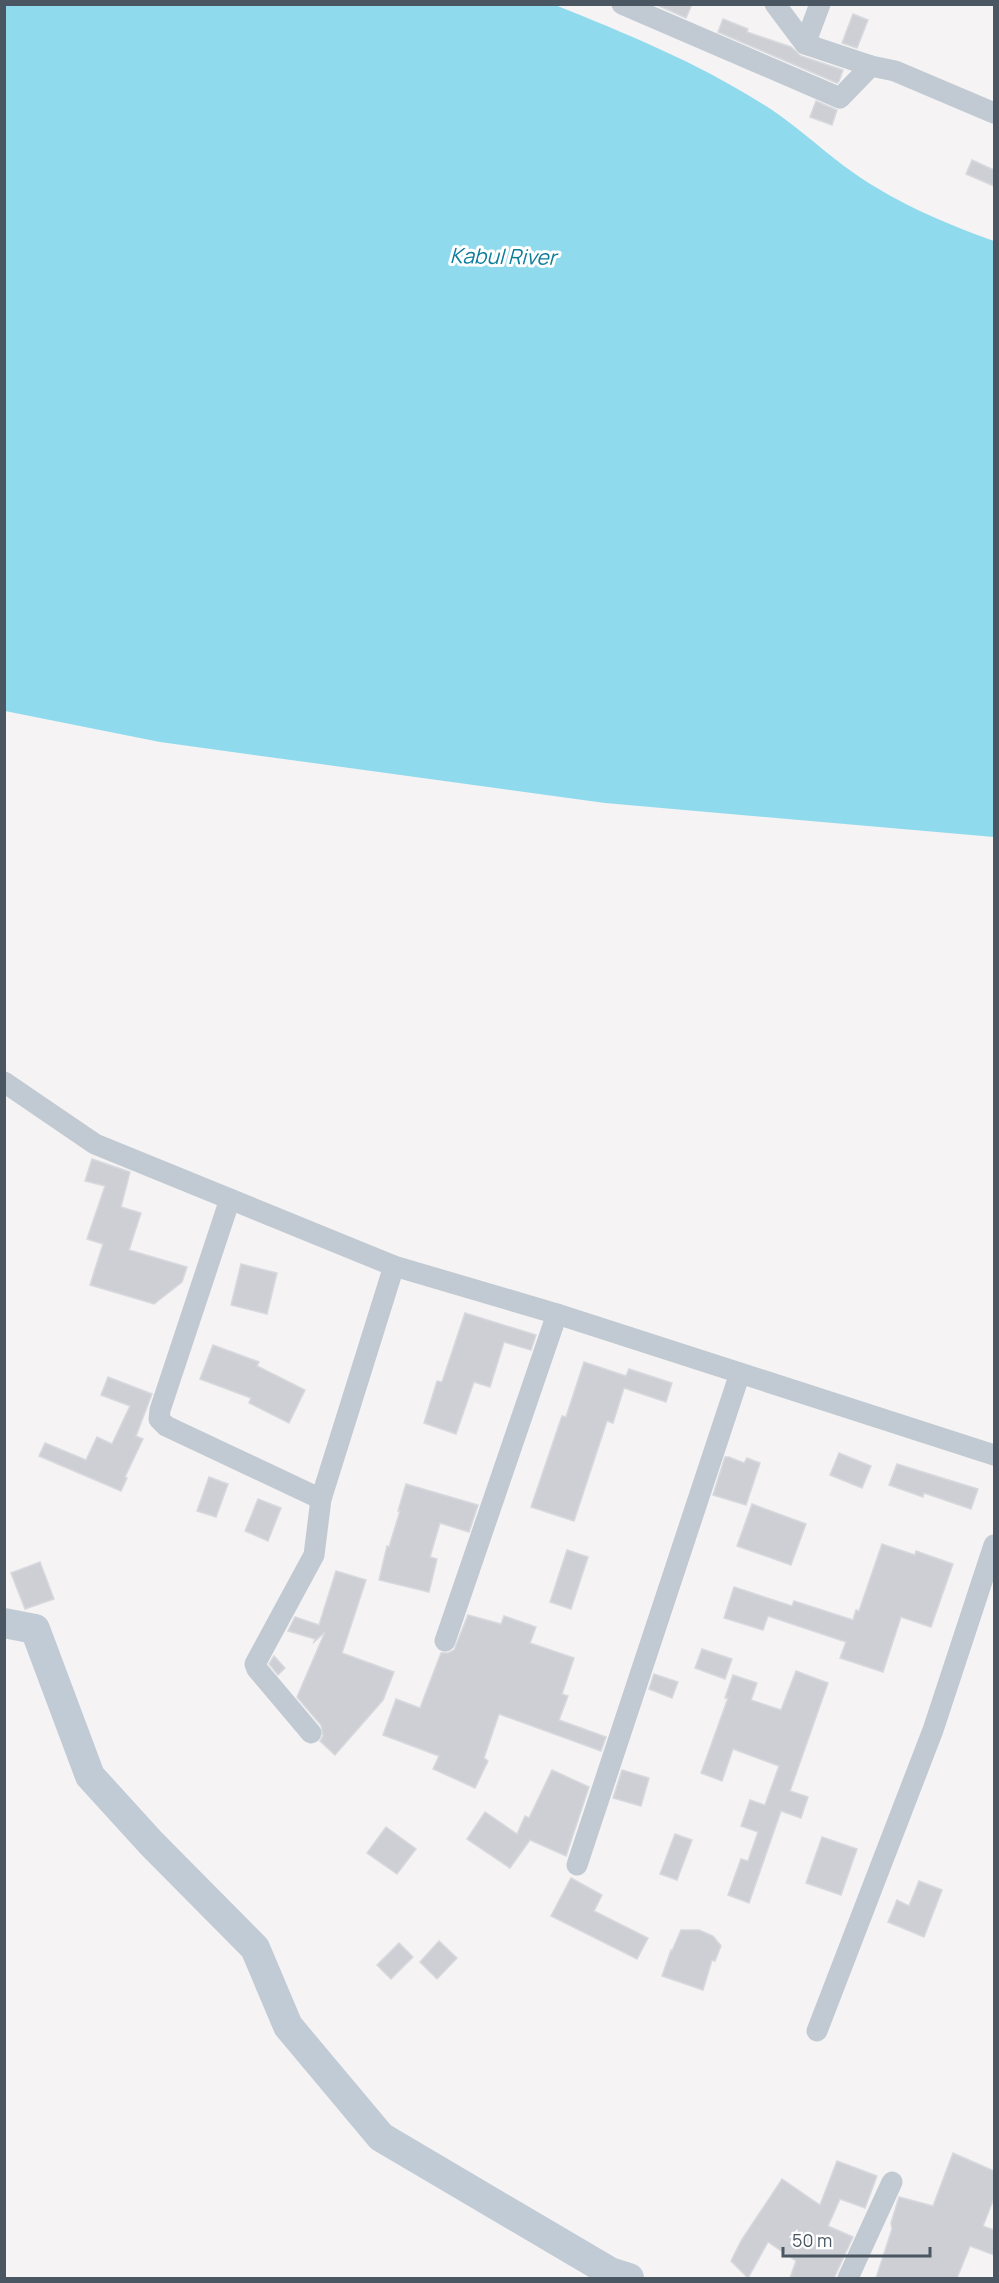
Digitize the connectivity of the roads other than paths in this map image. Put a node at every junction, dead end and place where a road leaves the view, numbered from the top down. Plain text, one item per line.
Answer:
1 (622, 4) edge
2 (775, 4) edge
3 (820, 4) edge
4 (805, 44) junction
5 (871, 66) junction
6 (994, 113) edge
7 (4, 1082) edge
8 (230, 1199) junction
9 (394, 1266) junction
10 (557, 1314) junction
11 (740, 1373) junction
12 (994, 1455) edge
13 (321, 1499) junction
14 (994, 1545) edge
15 (4, 1623) edge
16 (445, 1641) dead end
17 (310, 1733) dead end
18 (577, 1865) dead end
19 (817, 2031) dead end
20 (892, 2182) dead end
21 (629, 2278) edge
22 (848, 2278) edge

1 - 5 street
2 - 4 street
3 - 4 street
4 - 5 street
5 - 6 street
7 - 8 street
8 - 9 street
8 - 13 street
9 - 10 street
9 - 13 street
10 - 11 street
10 - 16 street
11 - 12 street
11 - 18 street
13 - 17 street
14 - 19 street
15 - 21 street
20 - 22 street

